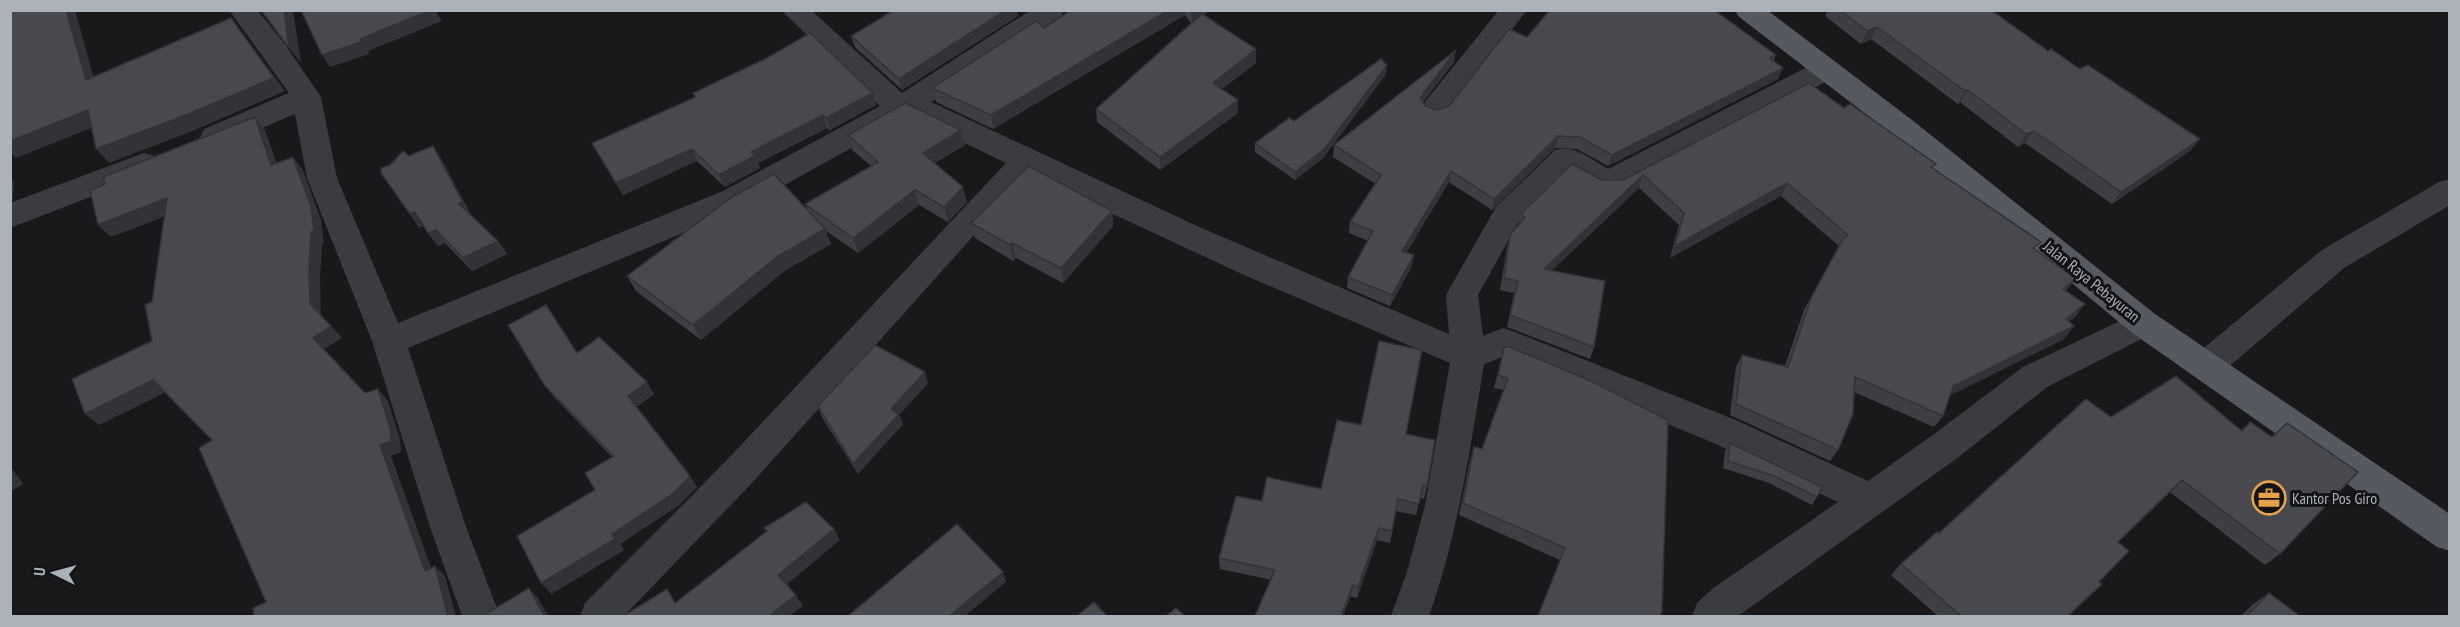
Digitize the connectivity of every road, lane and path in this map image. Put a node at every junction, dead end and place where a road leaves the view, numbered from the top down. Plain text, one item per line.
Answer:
1 (794, 10) edge
2 (1051, 10) edge
3 (1514, 10) edge
4 (1748, 10) edge
5 (248, 12) edge
6 (1825, 70) junction
7 (307, 97) junction
8 (904, 105) junction
9 (1435, 109) edge
10 (1027, 161) junction
11 (2450, 190) edge
12 (10, 216) edge
13 (2143, 322) junction
14 (389, 341) junction
15 (1468, 356) junction
16 (2206, 366) junction
17 (1869, 498) junction
18 (2450, 535) edge
19 (481, 616) edge
20 (599, 616) edge
21 (1410, 616) edge
22 (1711, 616) edge

1 - 8 street
2 - 8 street
3 - 9 street
4 - 6 main road, Jalan Raya Pebayuran
5 - 7 street
6 - 13 main road, Jalan Raya Pebayuran
6 - 15 street
7 - 12 street
7 - 14 street
8 - 10 street
8 - 14 street
10 - 15 street
10 - 20 street
11 - 16 street
13 - 16 main road, Jalan Raya Pebayuran
13 - 17 street
14 - 19 street
15 - 17 street
15 - 21 street
16 - 18 main road, Jalan Raya Pebayuran
17 - 22 street

